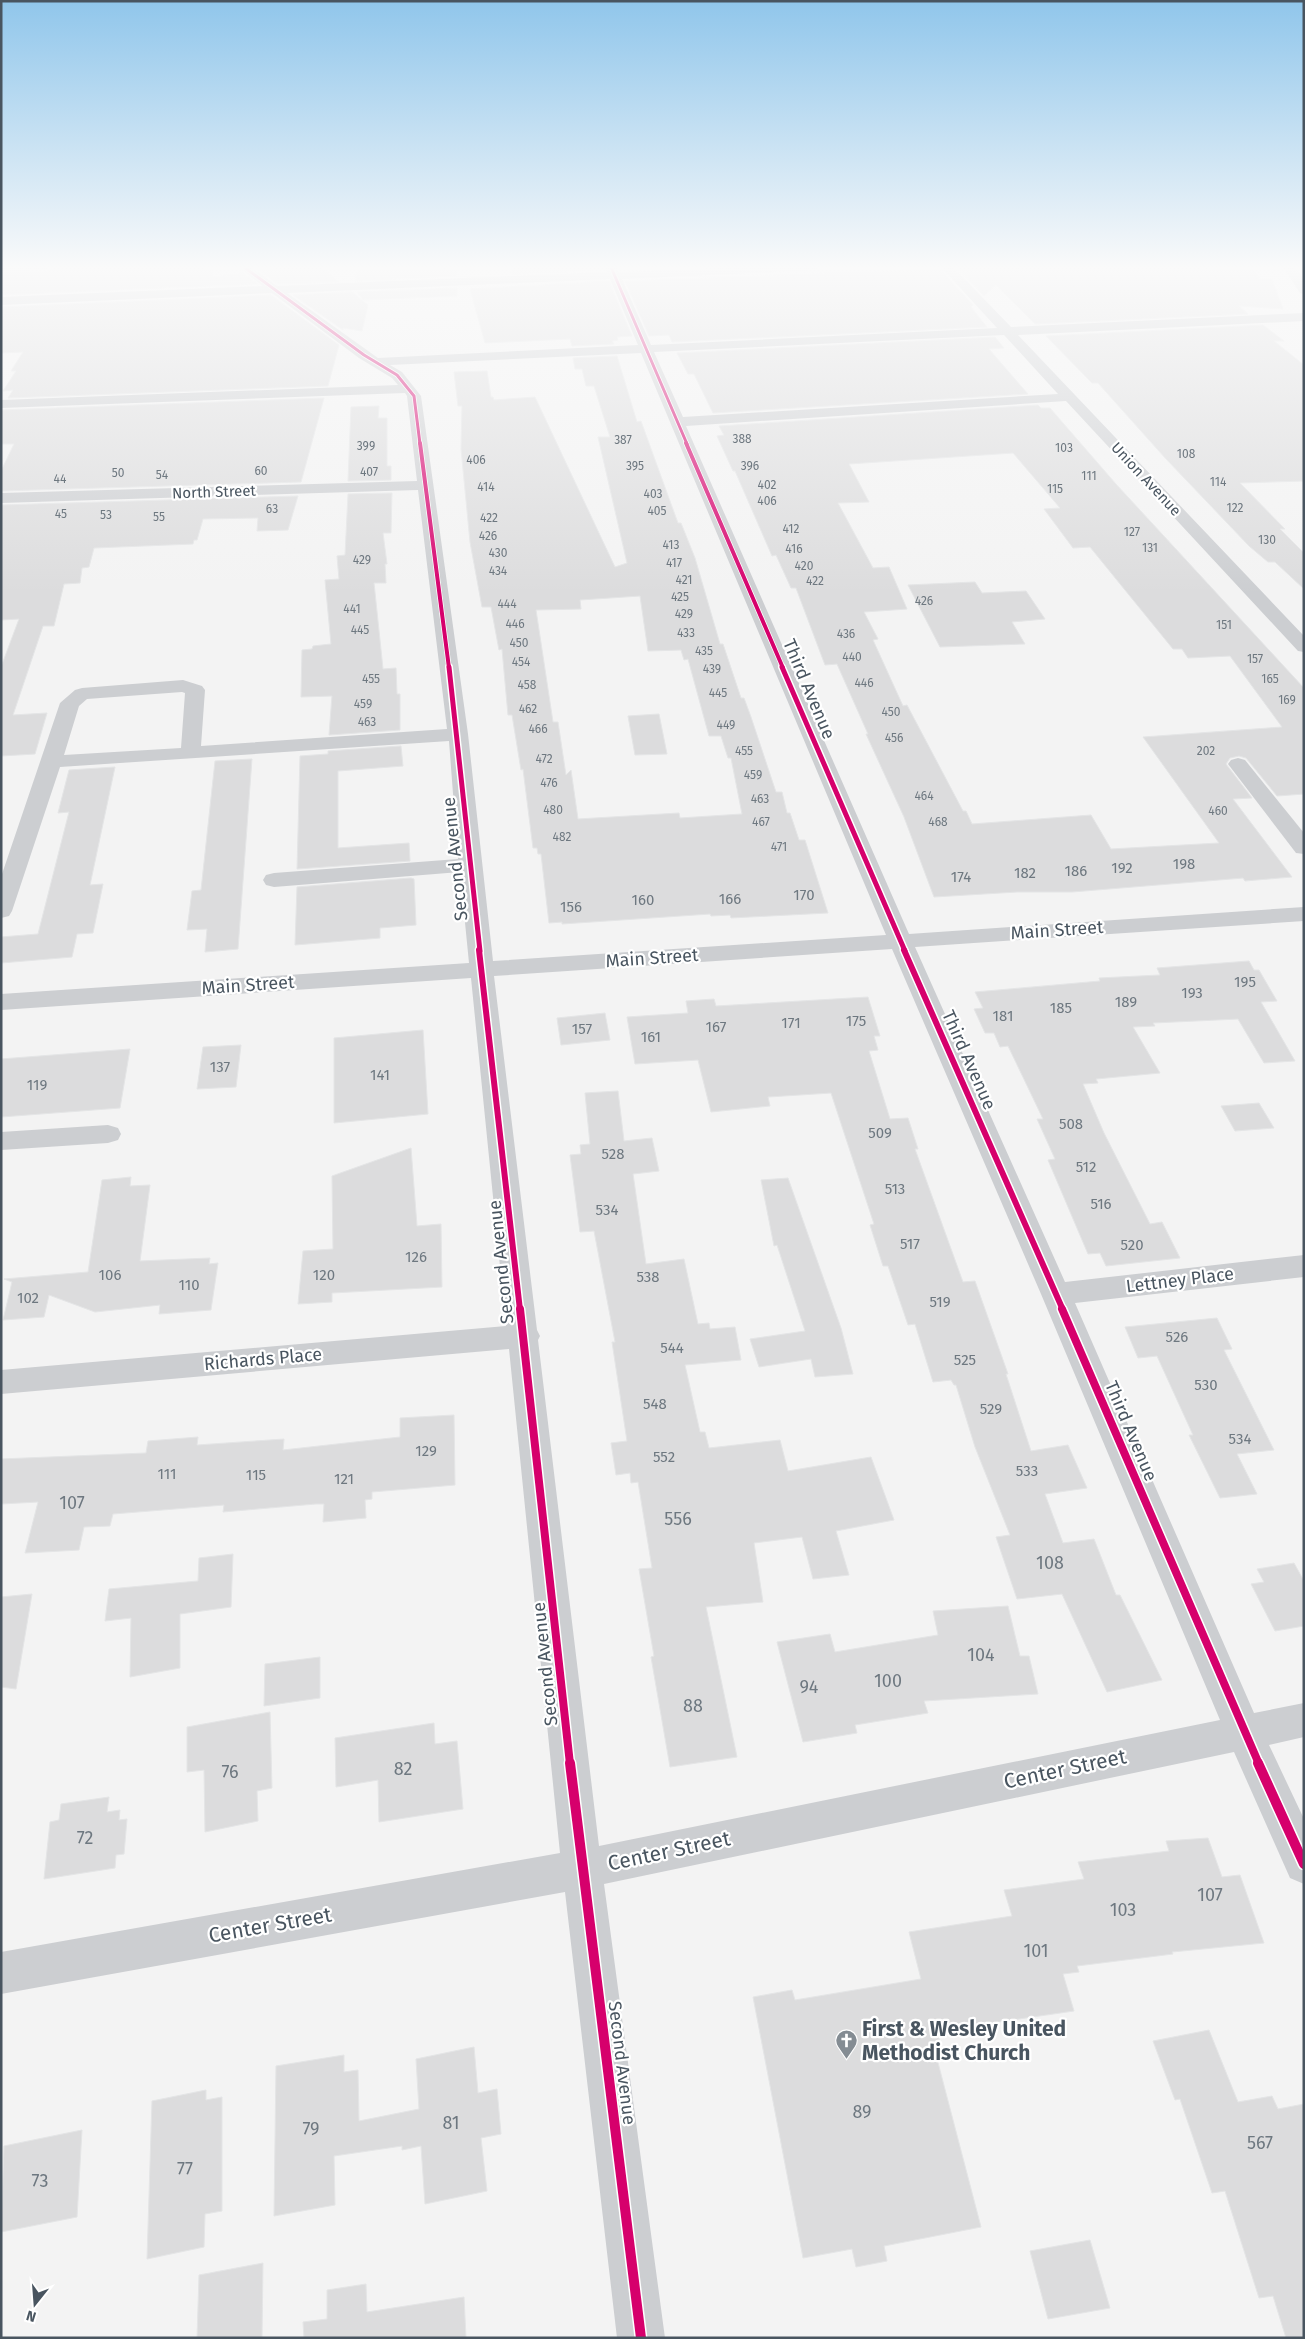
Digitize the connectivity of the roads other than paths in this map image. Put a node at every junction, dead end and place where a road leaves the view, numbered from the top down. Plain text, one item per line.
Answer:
1 (399, 376) edge
2 (657, 376) edge
3 (1049, 376) edge
4 (409, 389) junction
5 (1069, 397) junction
6 (1, 404) edge
7 (677, 422) junction
8 (426, 485) junction
9 (1, 498) edge
10 (1304, 647) edge
11 (458, 734) junction
12 (191, 752) junction
13 (52, 760) junction
14 (1238, 764) dead end
15 (1304, 848) edge
16 (470, 865) junction
17 (274, 880) dead end
18 (1, 910) edge
19 (1304, 914) edge
20 (900, 941) junction
21 (484, 971) junction
22 (1, 1002) edge
23 (108, 1134) dead end
24 (1, 1141) edge
25 (1304, 1266) edge
26 (1056, 1294) junction
27 (525, 1336) junction
28 (1, 1382) edge
29 (1304, 1720) edge
30 (1244, 1732) junction
31 (1304, 1864) edge
32 (582, 1869) junction
33 (1, 1973) edge
34 (641, 2338) edge

1 - 4 street, Second Avenue
2 - 7 street, Third Avenue
3 - 5 street, Union Avenue
4 - 6 street
4 - 8 street, Second Avenue
5 - 7 street
5 - 10 street, Union Avenue
7 - 20 street, Third Avenue
8 - 9 street, North Street
8 - 11 street, Second Avenue
11 - 12 street
11 - 16 street, Second Avenue
12 - 13 street
12 - 13 street
13 - 18 street
14 - 15 street
16 - 17 street
16 - 21 street, Second Avenue
19 - 20 street, Main Street
20 - 21 street, Main Street
20 - 26 street, Third Avenue
21 - 22 street, Main Street
21 - 27 street, Second Avenue
23 - 24 street
25 - 26 street, Lettney Place
26 - 30 street, Third Avenue
27 - 28 street, Richards Place
27 - 32 street, Second Avenue
29 - 30 street, Center Street
30 - 31 street, Third Avenue
30 - 32 street, Center Street
32 - 33 street, Center Street
32 - 34 street, Second Avenue

